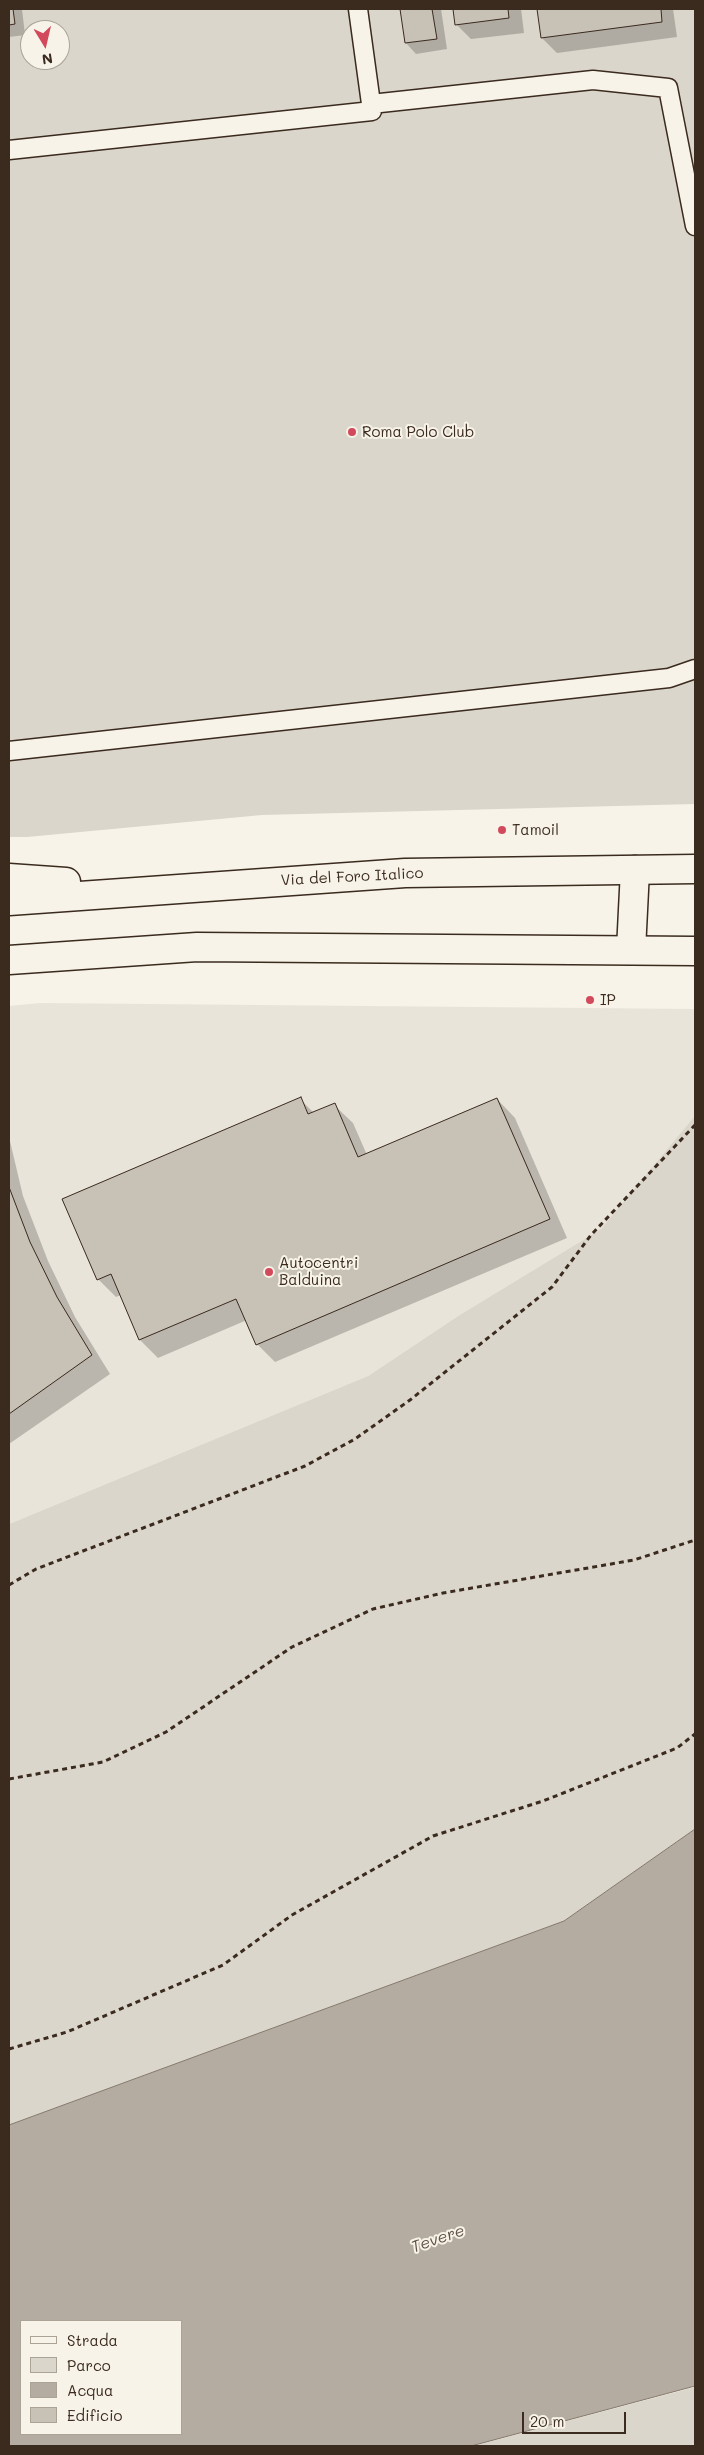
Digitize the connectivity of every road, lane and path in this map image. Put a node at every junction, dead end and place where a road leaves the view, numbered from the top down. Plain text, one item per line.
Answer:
1 (358, 9) edge
2 (371, 104) junction
3 (9, 150) edge
4 (695, 226) edge
5 (695, 669) edge
6 (9, 751) edge
7 (688, 866) edge
8 (635, 870) junction
9 (9, 878) edge
10 (157, 889) junction
11 (9, 901) edge
12 (631, 950) junction
13 (695, 951) edge
14 (9, 960) edge
15 (695, 1125) edge
16 (695, 1540) edge
17 (9, 1585) edge
18 (695, 1734) edge
19 (9, 1779) edge
20 (9, 2049) edge

1 - 2 lane
2 - 3 lane
2 - 4 lane
5 - 6 lane
7 - 8 main road, Via del Foro Italico
8 - 10 main road, Via del Foro Italico
8 - 12 main road
9 - 10 main road
10 - 11 main road, Via del Foro Italico
12 - 13 main road
12 - 14 main road
15 - 17 path
16 - 19 path
18 - 20 path

